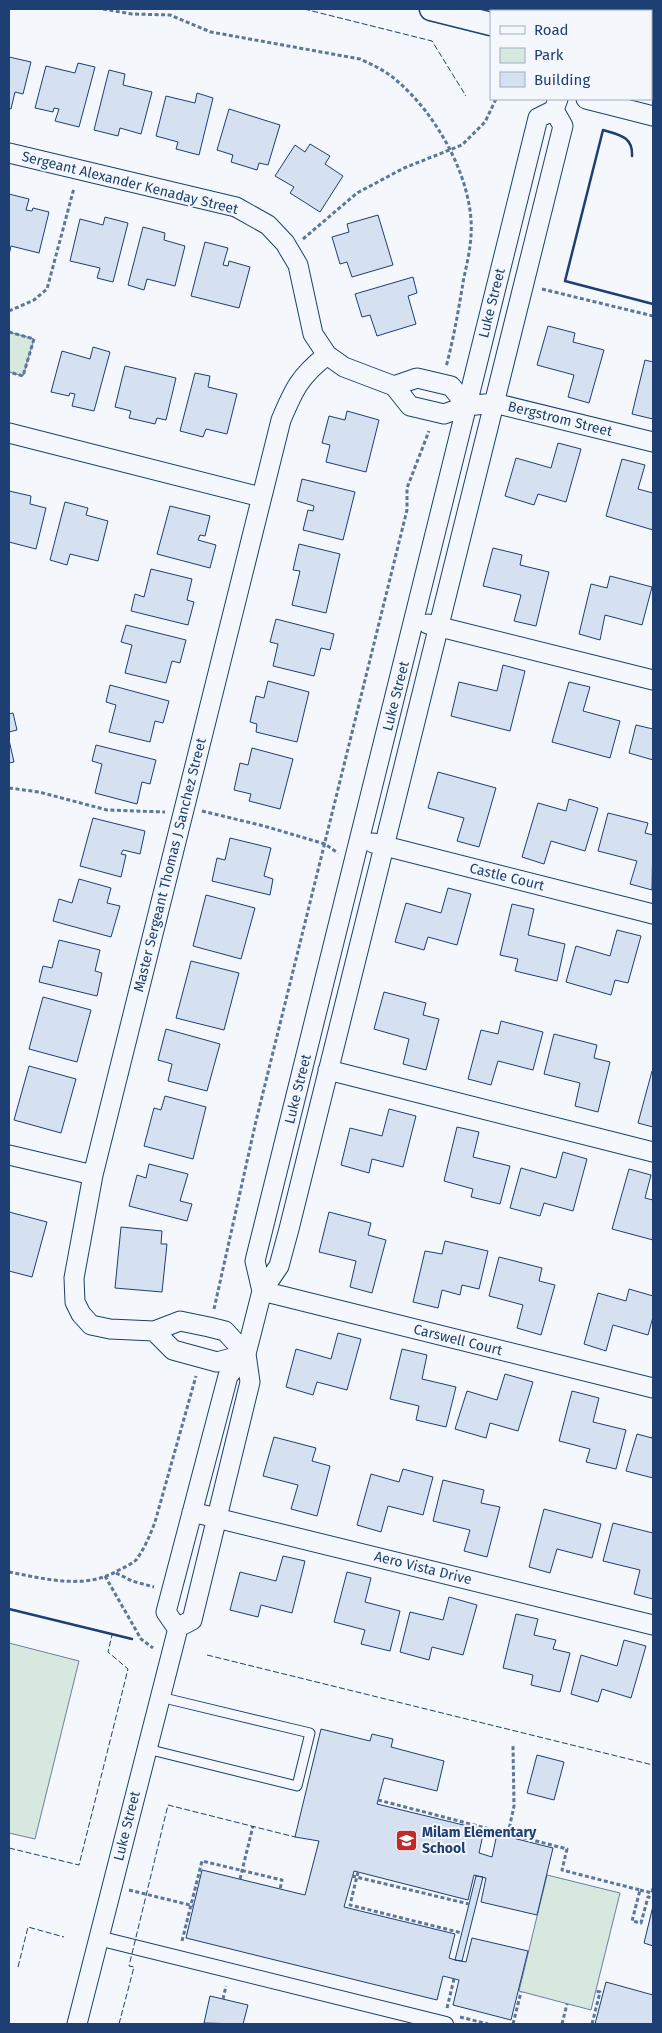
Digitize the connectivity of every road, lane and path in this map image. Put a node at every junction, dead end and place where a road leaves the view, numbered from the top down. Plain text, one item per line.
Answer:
1 (103, 9) edge
2 (431, 9) edge
3 (490, 24) edge
4 (496, 100) edge
5 (590, 100) edge
6 (556, 105) edge
7 (653, 116) edge
8 (449, 150) junction
9 (9, 153) edge
10 (79, 170) junction
11 (290, 251) junction
12 (524, 284) junction
13 (9, 311) edge
14 (653, 316) edge
15 (9, 332) edge
16 (327, 355) junction
17 (9, 372) edge
18 (442, 384) junction
19 (394, 386) junction
20 (494, 403) junction
21 (467, 406) junction
22 (435, 411) junction
23 (9, 433) edge
24 (653, 442) edge
25 (261, 497) junction
26 (414, 620) junction
27 (439, 626) junction
28 (653, 680) edge
29 (360, 840) junction
30 (384, 846) junction
31 (653, 914) edge
32 (328, 1070) junction
33 (653, 1152) edge
34 (9, 1155) edge
35 (93, 1175) junction
36 (262, 1291) junction
37 (209, 1327) junction
38 (154, 1331) junction
39 (246, 1354) junction
40 (201, 1358) junction
41 (653, 1388) edge
42 (192, 1512) junction
43 (217, 1518) junction
44 (9, 1572) edge
45 (115, 1572) junction
46 (105, 1576) junction
47 (172, 1591) junction
48 (653, 1625) edge
49 (177, 1628) junction
50 (169, 1660) junction
51 (160, 1697) junction
52 (513, 1746) dead end
53 (147, 1749) junction
54 (378, 1800) dead end
55 (254, 1826) dead end
56 (508, 1834) junction
57 (242, 1871) junction
58 (358, 1872) dead end
59 (352, 1876) dead end
60 (357, 1877) junction
61 (240, 1879) dead end
62 (401, 1882) dead end
63 (412, 1885) dead end
64 (112, 1886) junction
65 (400, 1887) junction
66 (653, 1887) edge
67 (423, 1888) dead end
68 (280, 1889) dead end
69 (411, 1890) junction
70 (640, 1890) junction
71 (422, 1893) junction
72 (653, 1898) edge
73 (469, 1904) dead end
74 (192, 1905) junction
75 (462, 1933) dead end
76 (98, 1938) junction
77 (181, 1947) dead end
78 (454, 1979) dead end
79 (596, 1991) dead end
80 (522, 1992) dead end
81 (567, 2004) dead end
82 (449, 2018) edge
83 (77, 2024) edge
84 (488, 2024) edge
85 (513, 2024) edge
86 (562, 2024) edge
87 (592, 2024) edge

1 - 8 path
2 - 3 street
4 - 8 path
5 - 7 street
6 - 12 street, Luke Street
6 - 21 street, Luke Street
8 - 11 path
8 - 18 path
9 - 10 street, Sergeant Alexander Kenaday Street
10 - 11 street, Sergeant Alexander Kenaday Street
10 - 13 path
11 - 16 street, Sergeant Alexander Kenaday Street
12 - 14 path
12 - 20 street, Luke Street
15 - 17 path
16 - 19 street, Sergeant Alexander Kenaday Street
16 - 25 street, Master Sergeant Thomas J Sanchez Street
18 - 19 street
18 - 21 street
19 - 22 street
20 - 21 street, Bergstrom Street
20 - 24 street, Bergstrom Street
20 - 27 street, Luke Street
21 - 22 street
21 - 26 street, Luke Street
22 - 37 path
23 - 25 street
25 - 35 street, Master Sergeant Thomas J Sanchez Street
26 - 27 street
26 - 29 street, Luke Street
27 - 28 street
27 - 30 street, Luke Street
29 - 30 street, Castle Court
29 - 36 street, Luke Street
30 - 31 street, Castle Court
30 - 32 street, Luke Street
32 - 33 street
32 - 36 street, Luke Street
34 - 35 street
35 - 38 street, Master Sergeant Thomas J Sanchez Street
36 - 39 street, Luke Street
36 - 41 street, Carswell Court
37 - 38 street, Master Sergeant Thomas J Sanchez Street
37 - 39 street, Master Sergeant Thomas J Sanchez Street
38 - 40 street
39 - 40 street
39 - 42 street, Luke Street
39 - 43 street, Luke Street
40 - 45 path
42 - 43 street, Aero Vista Drive
42 - 47 street, Luke Street
43 - 48 street, Aero Vista Drive
43 - 49 street, Luke Street
44 - 46 path
45 - 46 path
45 - 47 path
46 - 50 path
47 - 49 street, Luke Street
49 - 50 street, Luke Street
50 - 51 street, Luke Street
51 - 53 street, Luke Street
51 - 53 lane
52 - 56 path
53 - 64 street, Luke Street
54 - 56 path
55 - 57 path
56 - 70 path
57 - 61 path
57 - 68 path
57 - 74 path
58 - 60 path
59 - 60 path
60 - 65 path
60 - 75 path
62 - 65 path
63 - 69 path
64 - 74 path
64 - 76 street, Luke Street
65 - 69 path
66 - 70 path
67 - 71 path
69 - 71 path
70 - 72 path
71 - 73 path
74 - 77 path
76 - 82 street
76 - 83 street, Luke Street
78 - 82 path
79 - 87 path
80 - 85 path
81 - 86 path
82 - 84 path

